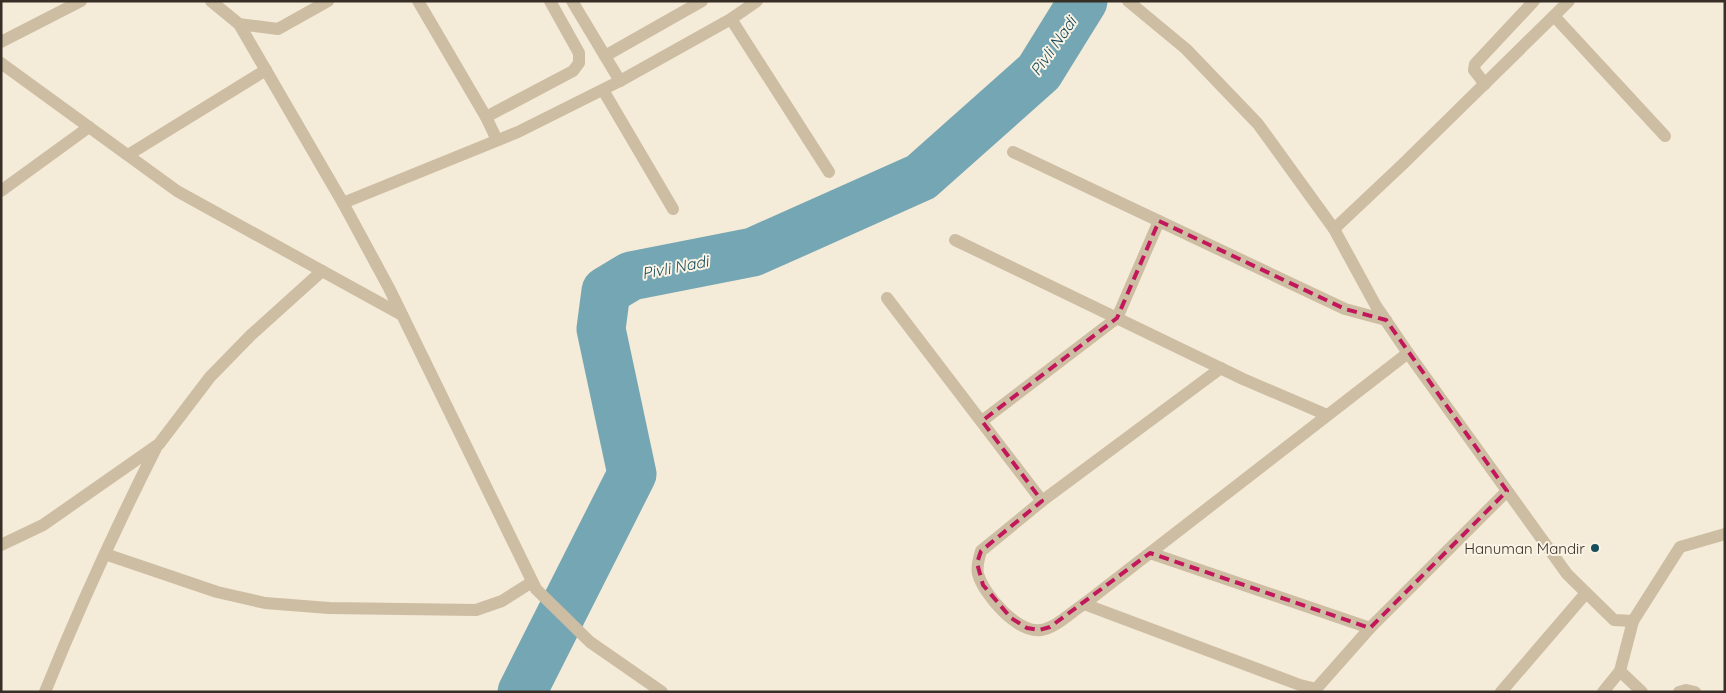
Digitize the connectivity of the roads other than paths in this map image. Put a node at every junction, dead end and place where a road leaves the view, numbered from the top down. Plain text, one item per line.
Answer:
1 (81, 1) edge
2 (211, 1) edge
3 (418, 1) edge
4 (550, 1) edge
5 (572, 1) edge
6 (702, 1) edge
7 (757, 1) edge
8 (1534, 1) edge
9 (1569, 1) edge
10 (1130, 2) edge
11 (321, 3) edge
12 (1554, 16) junction
13 (731, 19) junction
14 (239, 24) junction
15 (1, 42) edge
16 (605, 56) junction
17 (1, 63) edge
18 (266, 70) junction
19 (620, 81) junction
20 (1485, 84) junction
21 (603, 90) junction
22 (486, 117) junction
23 (89, 127) junction
24 (1665, 136) dead end
25 (498, 140) junction
26 (1013, 152) dead end
27 (128, 155) junction
28 (829, 172) dead end
29 (1, 191) edge
30 (343, 203) junction
31 (674, 209) dead end
32 (1159, 221) junction
33 (1334, 229) junction
34 (955, 240) dead end
35 (322, 270) junction
36 (887, 298) dead end
37 (402, 315) junction
38 (1117, 318) junction
39 (1386, 320) junction
40 (1408, 353) junction
41 (1221, 368) junction
42 (1327, 415) junction
43 (982, 420) junction
44 (159, 444) junction
45 (1507, 491) junction
46 (1042, 501) junction
47 (1725, 534) edge
48 (1, 545) edge
49 (1150, 552) junction
50 (105, 554) junction
51 (534, 586) junction
52 (1586, 593) junction
53 (1084, 604) junction
54 (1633, 621) junction
55 (1370, 628) junction
56 (1620, 671) junction
57 (1318, 690) edge
58 (45, 692) edge
59 (662, 692) edge
60 (1501, 692) edge
61 (1603, 692) edge
62 (1642, 692) edge
63 (1679, 692) edge
64 (1695, 692) edge

1 - 15 street
2 - 14 street
3 - 22 street
4 - 22 street
5 - 16 street
6 - 16 street
7 - 13 street
8 - 20 street
9 - 12 street
10 - 33 street
11 - 14 street
12 - 20 street
12 - 24 street
13 - 19 street
13 - 28 street
14 - 18 street
16 - 19 street
17 - 23 street
18 - 27 street
18 - 30 street
19 - 21 street
20 - 33 street
21 - 25 street
21 - 31 street
22 - 25 street
23 - 27 street
23 - 29 street
25 - 30 street
26 - 32 street
27 - 35 street
30 - 37 street
32 - 38 street
32 - 39 street
33 - 39 street
34 - 38 street
35 - 37 street
35 - 44 street
36 - 43 street
37 - 51 street
38 - 41 street
38 - 43 street
39 - 40 street
40 - 42 street
40 - 45 street
41 - 42 street
41 - 46 street
42 - 49 street
43 - 46 street
44 - 48 street
44 - 50 street
45 - 52 street
45 - 55 street
46 - 53 street
47 - 54 street
49 - 53 street
49 - 55 street
50 - 51 street
50 - 58 street
51 - 59 street
52 - 54 street
52 - 60 street
53 - 57 street
54 - 56 street
55 - 57 street
56 - 61 street
56 - 62 street
63 - 64 street

